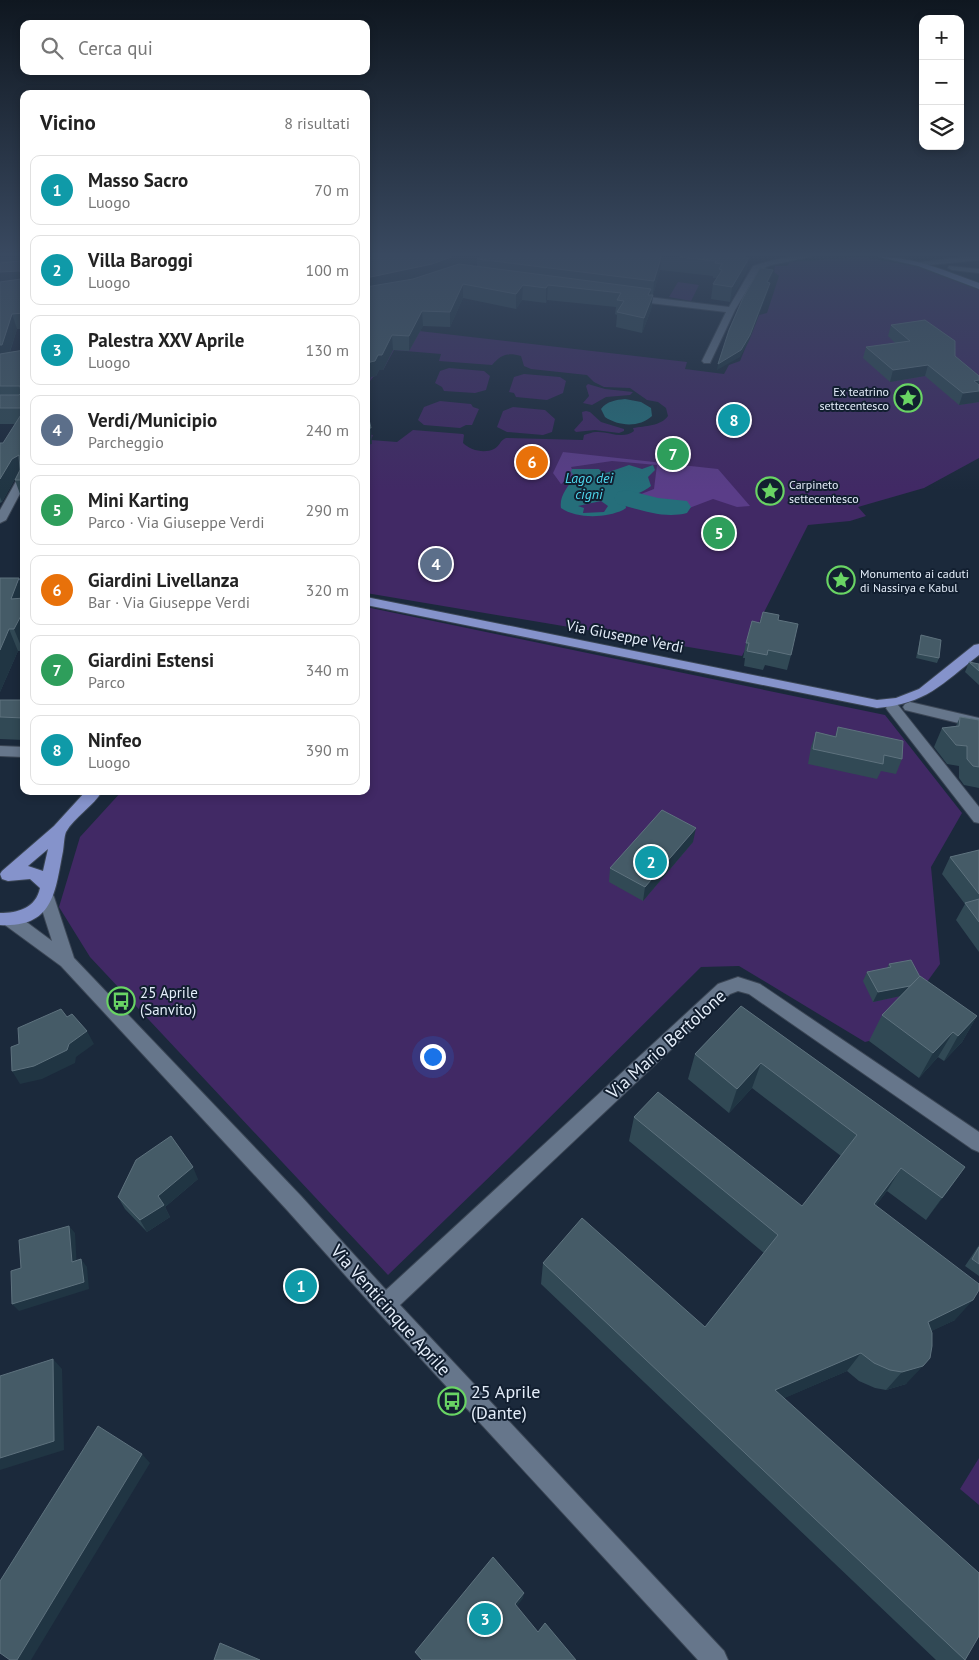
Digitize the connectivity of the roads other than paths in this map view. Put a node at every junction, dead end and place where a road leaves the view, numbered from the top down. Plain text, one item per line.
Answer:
1 (719, 334) edge
2 (707, 361) dead end
3 (20, 483) edge
4 (0, 520) edge
5 (0, 583) edge
6 (20, 583) edge
7 (370, 602) edge
8 (979, 648) edge
9 (924, 692) junction
10 (877, 704) junction
11 (910, 707) junction
12 (892, 708) junction
13 (979, 723) edge
14 (0, 751) edge
15 (20, 752) edge
16 (91, 795) edge
17 (976, 810) edge
18 (59, 830) junction
19 (4, 877) edge
20 (46, 891) junction
21 (5, 919) edge
22 (67, 961) junction
23 (979, 1142) edge
24 (386, 1305) junction
25 (715, 1660) edge

1 - 2 street
3 - 4 street
5 - 6 main road
7 - 10 main road, Via Giuseppe Verdi
8 - 9 main road
9 - 10 main road
9 - 11 main road
10 - 12 main road, Via Giuseppe Verdi
11 - 12 main road, Via Giuseppe Verdi
11 - 13 street
12 - 17 street
14 - 15 street
16 - 18 main road
18 - 19 main road
18 - 20 main road
19 - 20 main road
20 - 21 main road
20 - 22 street, Via Venticinque Aprile
21 - 22 street, Via Venticinque Aprile
22 - 24 street, Via Venticinque Aprile
23 - 24 street, Via Mario Bertolone
24 - 25 street, Via Venticinque Aprile

